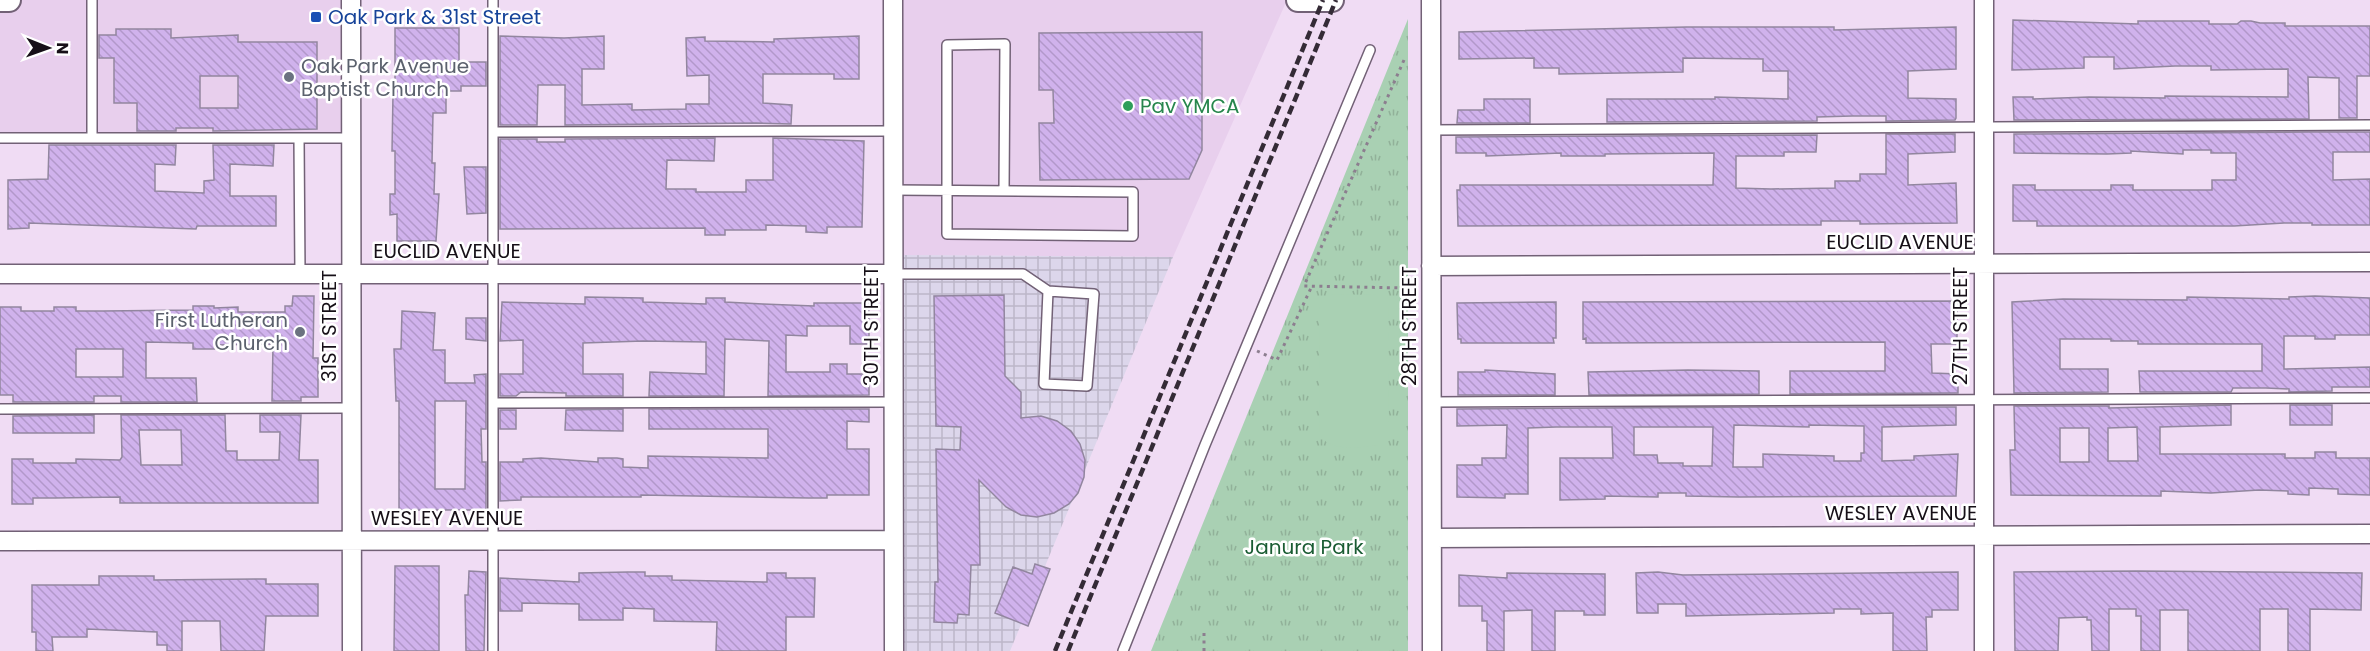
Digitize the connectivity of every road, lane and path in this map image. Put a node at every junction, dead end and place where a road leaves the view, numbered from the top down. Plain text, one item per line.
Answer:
1 (0, 0) edge
2 (9, 0) edge
3 (92, 0) edge
4 (351, 0) edge
5 (493, 0) edge
6 (893, 0) edge
7 (1298, 0) edge
8 (1332, 0) edge
9 (1431, 0) edge
10 (1984, 0) edge
11 (1370, 50) dead end
12 (1404, 60) dead end
13 (2370, 125) edge
14 (1983, 127) junction
15 (1431, 130) junction
16 (893, 131) junction
17 (493, 132) junction
18 (0, 138) edge
19 (92, 138) junction
20 (299, 138) junction
21 (351, 138) junction
22 (893, 190) junction
23 (947, 191) junction
24 (1004, 191) junction
25 (2370, 262) edge
26 (1983, 264) junction
27 (1431, 267) junction
28 (0, 274) edge
29 (300, 274) junction
30 (351, 274) junction
31 (493, 274) junction
32 (893, 274) junction
33 (1312, 286) junction
34 (1405, 288) dead end
35 (1048, 291) junction
36 (1246, 347) junction
37 (2370, 398) edge
38 (1983, 400) junction
39 (893, 402) junction
40 (1432, 402) junction
41 (493, 403) junction
42 (352, 408) junction
43 (0, 409) edge
44 (2370, 534) edge
45 (1983, 536) junction
46 (1432, 538) junction
47 (352, 540) junction
48 (493, 540) junction
49 (893, 540) junction
50 (0, 541) edge
51 (1204, 633) dead end
52 (352, 651) edge
53 (493, 651) edge
54 (894, 651) edge
55 (1123, 651) edge
56 (1204, 651) edge
57 (1432, 651) edge
58 (1984, 651) edge

1 - 2 street
3 - 19 lane
4 - 21 street, 31ST STREET
5 - 17 lane
6 - 16 street, 30TH STREET
7 - 8 street
9 - 15 street, 28TH STREET
10 - 14 street, 27TH STREET
11 - 36 lane
12 - 33 path
13 - 14 lane
14 - 15 lane
14 - 26 street, 27TH STREET
15 - 27 street, 28TH STREET
16 - 17 lane
16 - 22 street, 30TH STREET
17 - 31 lane
18 - 19 lane
19 - 20 lane
20 - 21 lane
20 - 29 lane
21 - 30 street, 31ST STREET
22 - 23 lane
22 - 32 street, 30TH STREET
23 - 24 lane
23 - 24 lane
23 - 24 lane
25 - 26 street, EUCLID AVENUE
26 - 27 street, EUCLID AVENUE
26 - 38 street, 27TH STREET
27 - 40 street, 28TH STREET
28 - 29 street, EUCLID AVENUE
29 - 30 street, EUCLID AVENUE
30 - 31 street, EUCLID AVENUE
30 - 42 street, 31ST STREET
31 - 32 street, EUCLID AVENUE
31 - 41 lane
32 - 35 lane
32 - 39 street, 30TH STREET
33 - 34 path
33 - 36 path
35 - 35 lane
36 - 55 lane
37 - 38 lane
38 - 40 lane
38 - 45 street, 27TH STREET
39 - 41 lane
39 - 49 street, 30TH STREET
40 - 46 street, 28TH STREET
41 - 48 lane
42 - 43 lane
42 - 47 street, 31ST STREET
44 - 45 street, WESLEY AVENUE
45 - 46 street, WESLEY AVENUE
45 - 58 street, 27TH STREET
46 - 57 street, 28TH STREET
47 - 48 street, WESLEY AVENUE
47 - 50 street, WESLEY AVENUE
47 - 52 street, 31ST STREET
48 - 49 street, WESLEY AVENUE
48 - 53 lane
49 - 54 street, 30TH STREET
51 - 56 path

